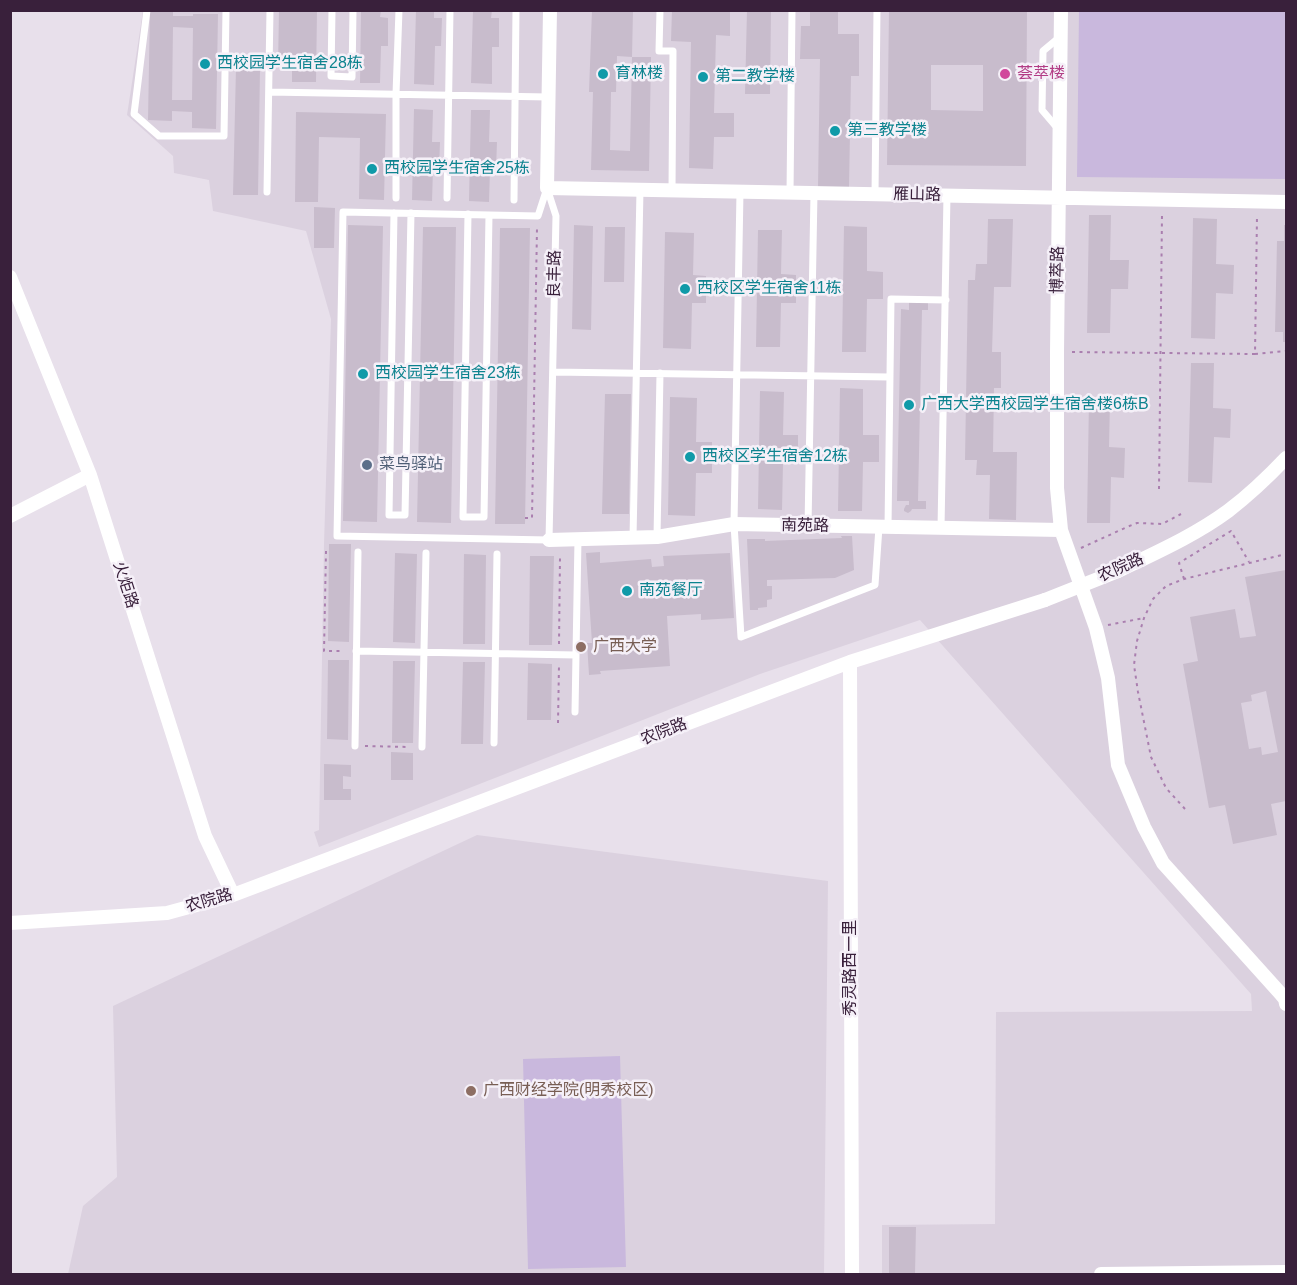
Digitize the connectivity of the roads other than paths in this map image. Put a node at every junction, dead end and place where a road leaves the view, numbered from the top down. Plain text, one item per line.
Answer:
1 (147, 10) edge
2 (226, 10) edge
3 (270, 10) edge
4 (332, 10) edge
5 (353, 10) edge
6 (399, 10) edge
7 (450, 10) edge
8 (516, 10) edge
9 (550, 10) edge
10 (660, 10) edge
11 (792, 10) edge
12 (877, 10) edge
13 (1061, 10) edge
14 (269, 92) junction
15 (396, 94) junction
16 (448, 95) junction
17 (515, 96) junction
18 (549, 97) junction
19 (547, 188) junction
20 (640, 190) junction
21 (672, 190) junction
22 (267, 192) dead end
23 (740, 192) junction
24 (790, 192) junction
25 (814, 193) junction
26 (875, 194) junction
27 (947, 195) junction
28 (396, 198) dead end
29 (447, 198) dead end
30 (1059, 198) junction
31 (514, 200) dead end
32 (1287, 202) edge
33 (394, 213) junction
34 (411, 213) junction
35 (468, 214) junction
36 (489, 215) junction
37 (10, 277) edge
38 (946, 300) junction
39 (553, 372) junction
40 (637, 373) junction
41 (660, 373) junction
42 (736, 375) junction
43 (811, 376) junction
44 (890, 378) junction
45 (1287, 458) edge
46 (90, 475) junction
47 (10, 516) edge
48 (734, 524) junction
49 (808, 526) junction
50 (883, 527) junction
51 (941, 528) junction
52 (1061, 530) junction
53 (657, 537) junction
54 (633, 538) junction
55 (578, 539) junction
56 (549, 540) junction
57 (358, 552) dead end
58 (426, 553) dead end
59 (497, 554) dead end
60 (356, 651) junction
61 (424, 652) junction
62 (496, 654) junction
63 (576, 656) junction
64 (850, 662) junction
65 (575, 712) dead end
66 (494, 743) dead end
67 (355, 746) road end
68 (422, 747) road end
69 (233, 895) junction
70 (10, 923) edge
71 (1287, 1004) edge
72 (1287, 1272) edge
73 (1116, 1274) edge
74 (852, 1275) edge
75 (1101, 1275) edge

1 - 2 lane
3 - 14 lane
4 - 5 lane
6 - 15 lane
7 - 16 lane
8 - 17 lane
9 - 18 street, 良丰路
10 - 21 lane
11 - 24 lane
12 - 26 lane
13 - 30 street, 博萃路
14 - 15 lane
14 - 22 lane
15 - 16 lane
15 - 28 lane
16 - 17 lane
16 - 29 lane
17 - 18 lane
17 - 31 lane
18 - 19 street, 良丰路
19 - 20 street, 雁山路
19 - 36 lane
19 - 39 lane, 良丰路
20 - 21 street, 雁山路
20 - 40 lane
21 - 23 street, 雁山路
23 - 24 street, 雁山路
23 - 42 lane
24 - 25 street, 雁山路
25 - 26 street, 雁山路
25 - 43 lane
26 - 27 street, 雁山路
27 - 30 street, 雁山路
27 - 38 lane
30 - 32 street, 雁山路
30 - 52 street, 博萃路
33 - 34 lane
33 - 34 lane
33 - 56 lane
34 - 35 lane
35 - 36 lane
35 - 36 lane
37 - 46 street, 火炬路
38 - 44 lane
38 - 51 lane
39 - 40 lane
39 - 56 lane, 良丰路
40 - 41 lane
40 - 54 lane
41 - 42 lane
41 - 53 lane
42 - 43 lane
42 - 48 lane
43 - 44 lane
43 - 49 lane
44 - 50 lane
45 - 64 street, 农院路, bridge
46 - 47 street
46 - 69 street, 火炬路
48 - 49 street, 南苑路
48 - 50 lane
48 - 53 street, 南苑路
49 - 50 street, 南苑路
50 - 51 street, 南苑路
51 - 52 street, 南苑路
52 - 71 street, 博萃路
53 - 54 street, 南苑路
54 - 55 street, 南苑路
55 - 56 street, 南苑路
55 - 63 lane
57 - 60 lane
58 - 61 lane
59 - 62 lane
60 - 61 lane
60 - 67 lane
61 - 62 lane
61 - 68 lane
62 - 63 lane
62 - 66 lane
63 - 65 lane
64 - 69 street, 农院路
64 - 74 street, 秀灵路西一里
69 - 70 street, 农院路
72 - 73 street
73 - 75 street

